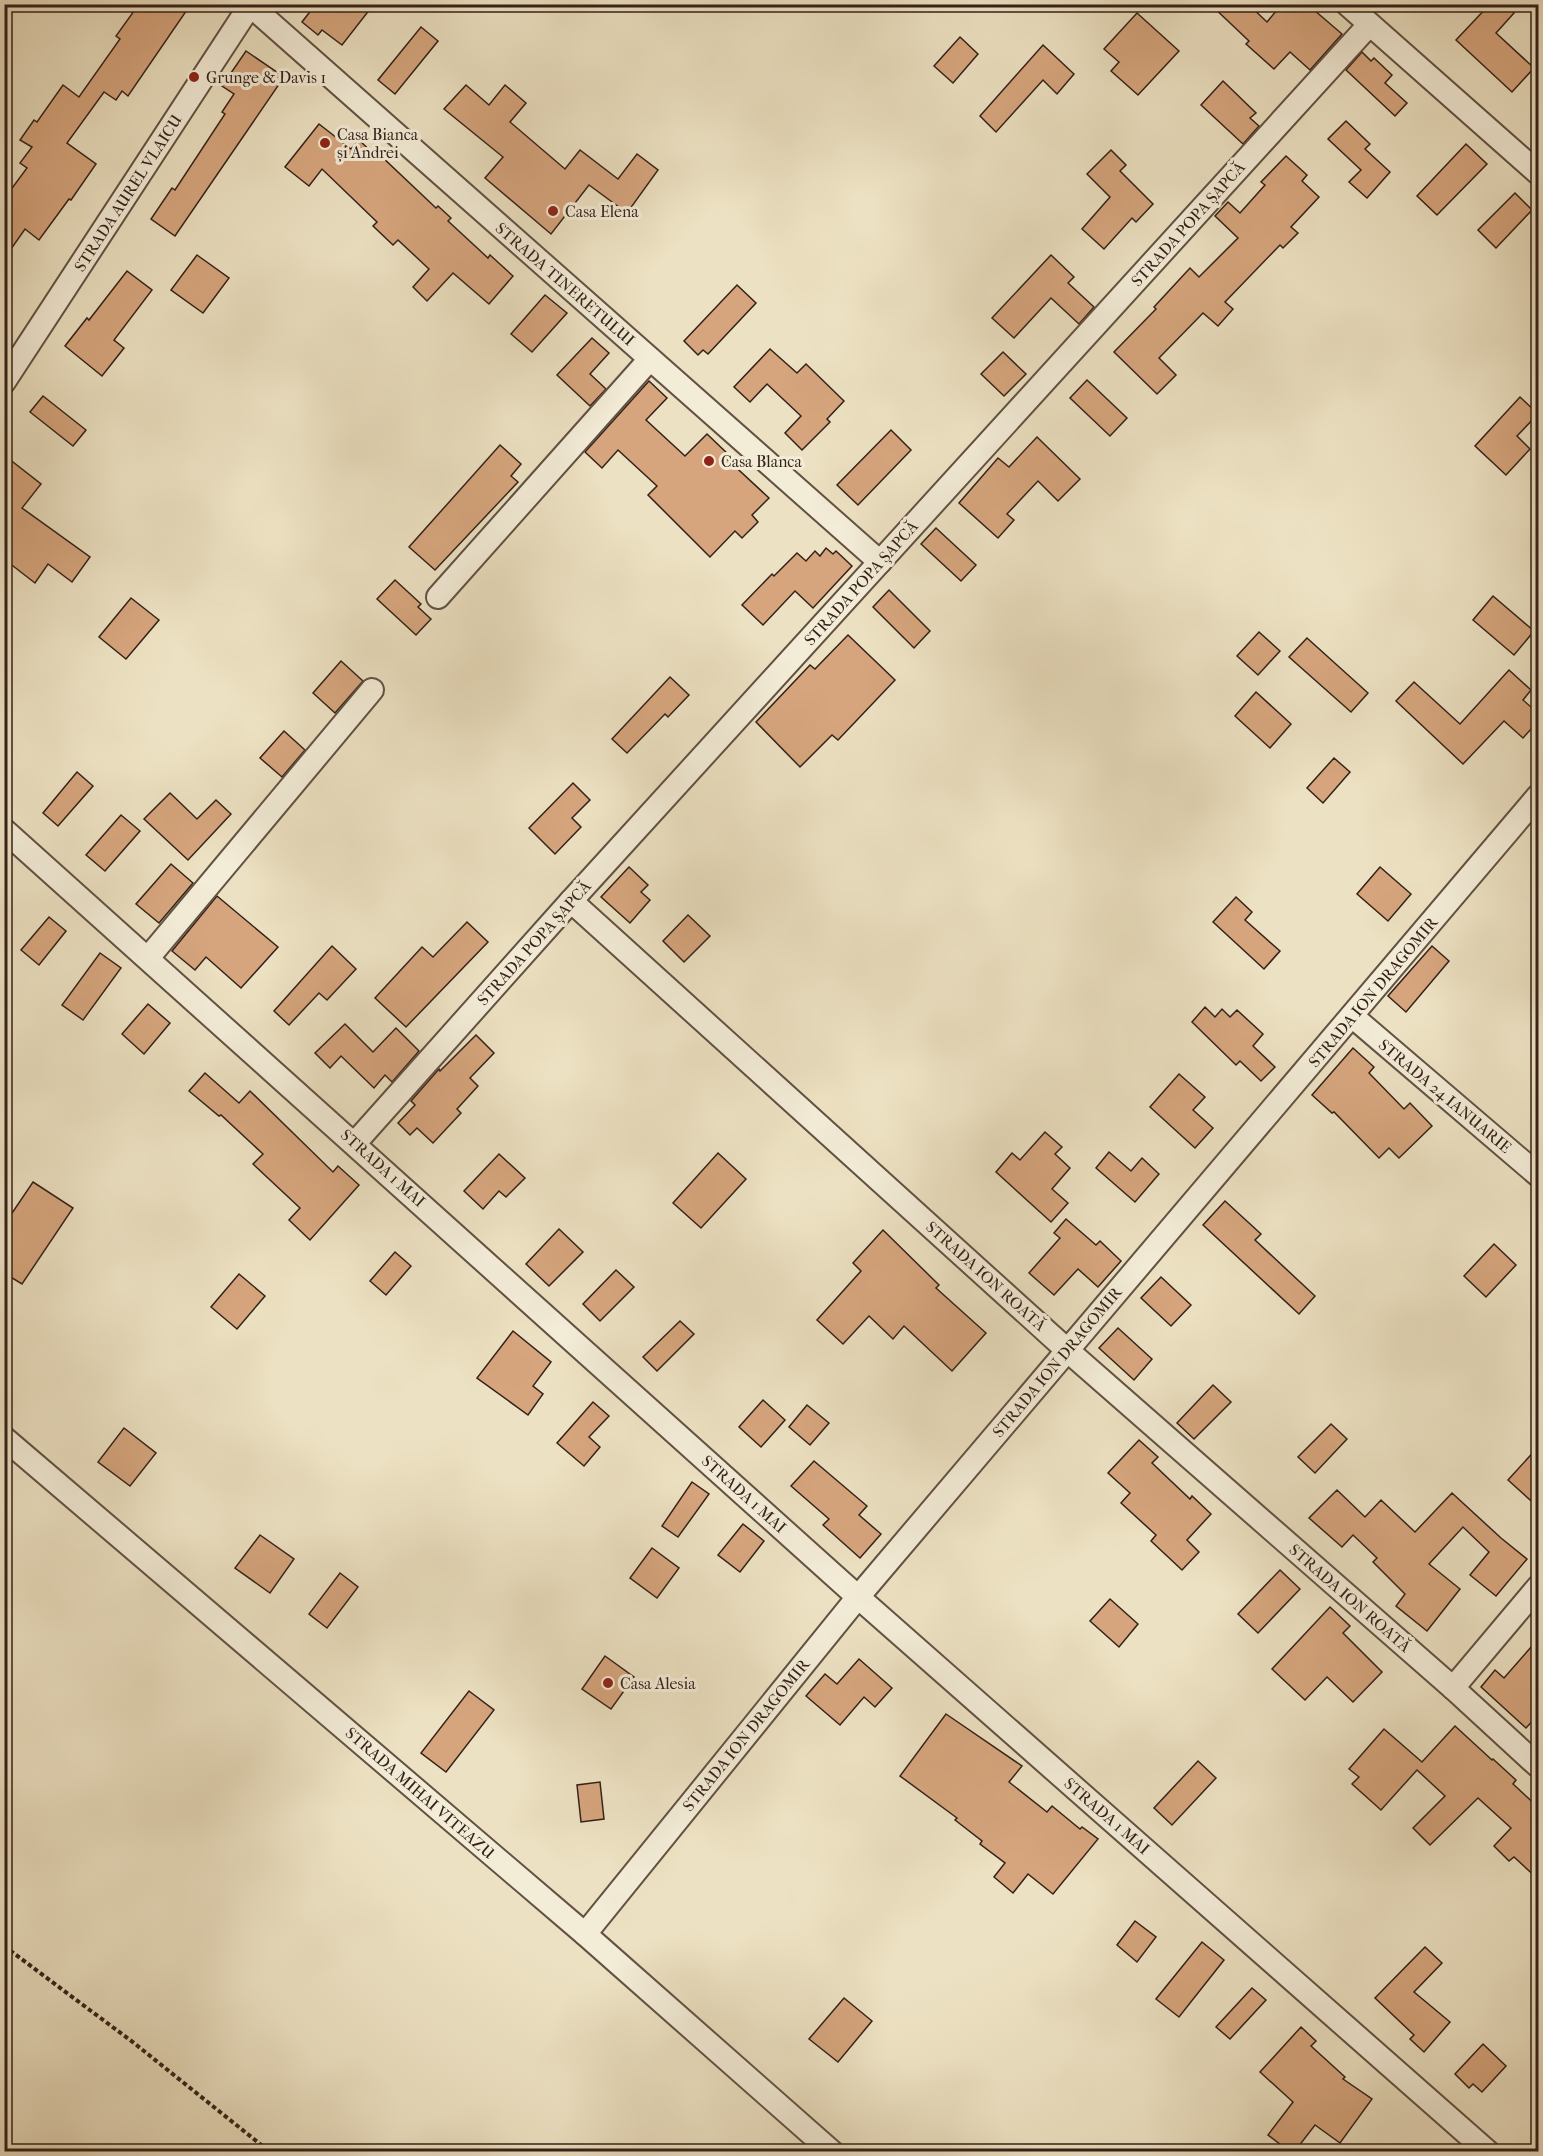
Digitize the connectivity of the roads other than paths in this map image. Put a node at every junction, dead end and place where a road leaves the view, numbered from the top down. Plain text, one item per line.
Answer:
1 (1347, 4) edge
2 (251, 5) edge
3 (1369, 25) junction
4 (1539, 173) edge
5 (650, 359) junction
6 (4, 382) edge
7 (879, 562) junction
8 (438, 597) dead end
9 (372, 690) dead end
10 (1539, 796) edge
11 (4, 830) edge
12 (571, 901) junction
13 (147, 958) junction
14 (1352, 1016) junction
15 (355, 1143) junction
16 (1539, 1175) edge
17 (1067, 1350) junction
18 (4, 1438) edge
19 (1539, 1587) edge
20 (858, 1597) junction
21 (1453, 1688) junction
22 (1539, 1766) edge
23 (585, 1934) junction
24 (832, 2151) edge
25 (1488, 2151) edge

1 - 3 street
2 - 5 street, STRADA TINERETULUI
2 - 6 street, STRADA AUREL VLAICU
3 - 4 street
3 - 7 street, STRADA POPA ȘAPCĂ
5 - 7 street, STRADA TINERETULUI
5 - 8 street
7 - 12 street, STRADA POPA ȘAPCĂ
9 - 13 street
10 - 14 street, STRADA ION DRAGOMIR
11 - 13 street, STRADA 1 MAI
12 - 15 street, STRADA POPA ȘAPCĂ
12 - 17 street, STRADA ION ROATĂ
13 - 15 street, STRADA 1 MAI
14 - 16 street, STRADA 24 IANUARIE
14 - 17 street, STRADA ION DRAGOMIR
15 - 20 street, STRADA 1 MAI
17 - 20 street, STRADA ION DRAGOMIR
17 - 21 street, STRADA ION ROATĂ
18 - 23 street, STRADA MIHAI VITEAZU
19 - 21 street
20 - 23 street, STRADA ION DRAGOMIR
20 - 25 street, STRADA 1 MAI
21 - 22 street, STRADA ION ROATĂ
23 - 24 street, STRADA MIHAI VITEAZU

